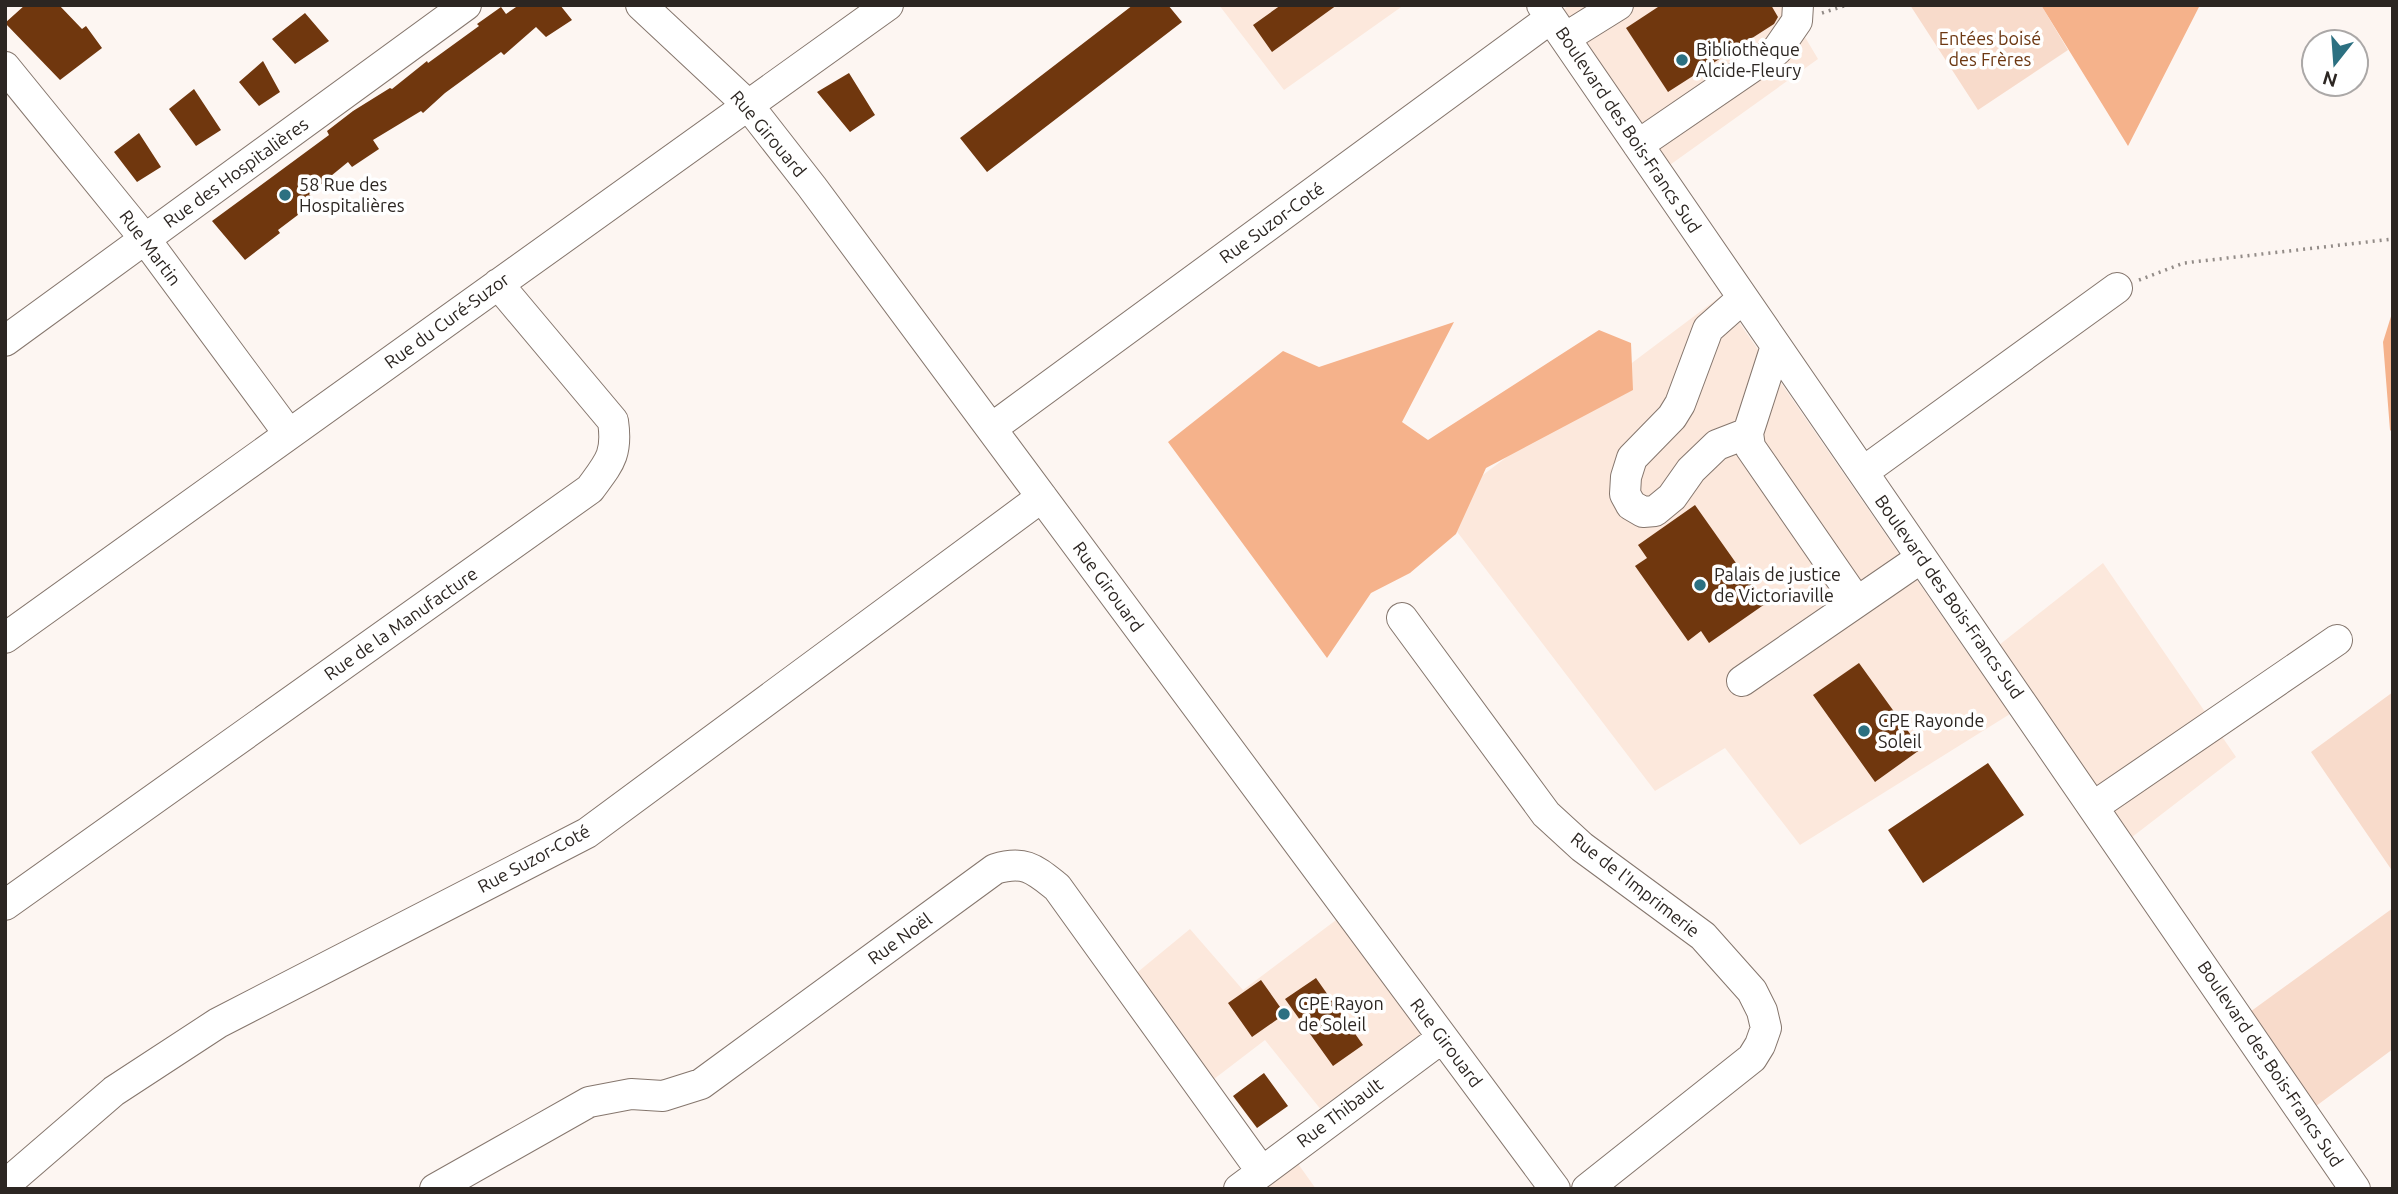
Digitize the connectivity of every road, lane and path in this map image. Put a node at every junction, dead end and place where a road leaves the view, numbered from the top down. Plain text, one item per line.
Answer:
1 (466, 5) edge
2 (640, 5) edge
3 (888, 5) edge
4 (1618, 5) edge
5 (1798, 5) edge
6 (1553, 21) edge
7 (5, 67) edge
8 (748, 105) junction
9 (1637, 145) junction
10 (145, 239) junction
11 (2393, 239) edge
12 (498, 284) junction
13 (2117, 288) joint
14 (1743, 298) junction
15 (5, 341) edge
16 (1776, 346) junction
17 (992, 428) junction
18 (1748, 433) junction
19 (289, 434) junction
20 (1863, 472) junction
21 (1042, 497) junction
22 (1922, 558) junction
23 (1857, 602) junction
24 (1402, 618) dead end
25 (5, 638) edge
26 (2337, 640) dead end
27 (1742, 681) dead end
28 (2093, 807) junction
29 (5, 905) edge
30 (1442, 1038) junction
31 (1250, 1180) edge
32 (5, 1185) edge
33 (435, 1189) edge
34 (1555, 1189) edge
35 (1587, 1189) edge
36 (2355, 1189) edge

1 - 10 street, Rue des Hospitalières
2 - 8 street, Rue Girouard
3 - 8 street, Rue du Curé-Suzor
4 - 6 street, Rue Suzor-Coté
5 - 9 street
6 - 9 street, Boulevard des Bois-Francs Sud
6 - 17 street, Rue Suzor-Coté
7 - 10 street, Rue Martin
8 - 12 street, Rue du Curé-Suzor
8 - 17 street, Rue Girouard
9 - 14 street, Boulevard des Bois-Francs Sud
10 - 15 street, Rue des Hospitalières
10 - 19 street, Rue Martin
11 - 13 path
12 - 19 street, Rue du Curé-Suzor
12 - 29 street, Rue de la Manufacture
13 - 20 street
14 - 16 street, Boulevard des Bois-Francs Sud
14 - 18 street
16 - 18 street
16 - 20 street, Boulevard des Bois-Francs Sud
17 - 21 street, Rue Girouard
18 - 23 street
19 - 25 street, Rue du Curé-Suzor
20 - 22 street, Boulevard des Bois-Francs Sud
21 - 30 street, Rue Girouard
21 - 32 street, Rue Suzor-Coté
22 - 23 street
22 - 28 street, Boulevard des Bois-Francs Sud
23 - 27 street
24 - 35 street, Rue de l'Imprimerie
26 - 28 street
28 - 36 street, Boulevard des Bois-Francs Sud
30 - 31 street, Rue Thibault
30 - 34 street, Rue Girouard
31 - 33 street, Rue Noël

